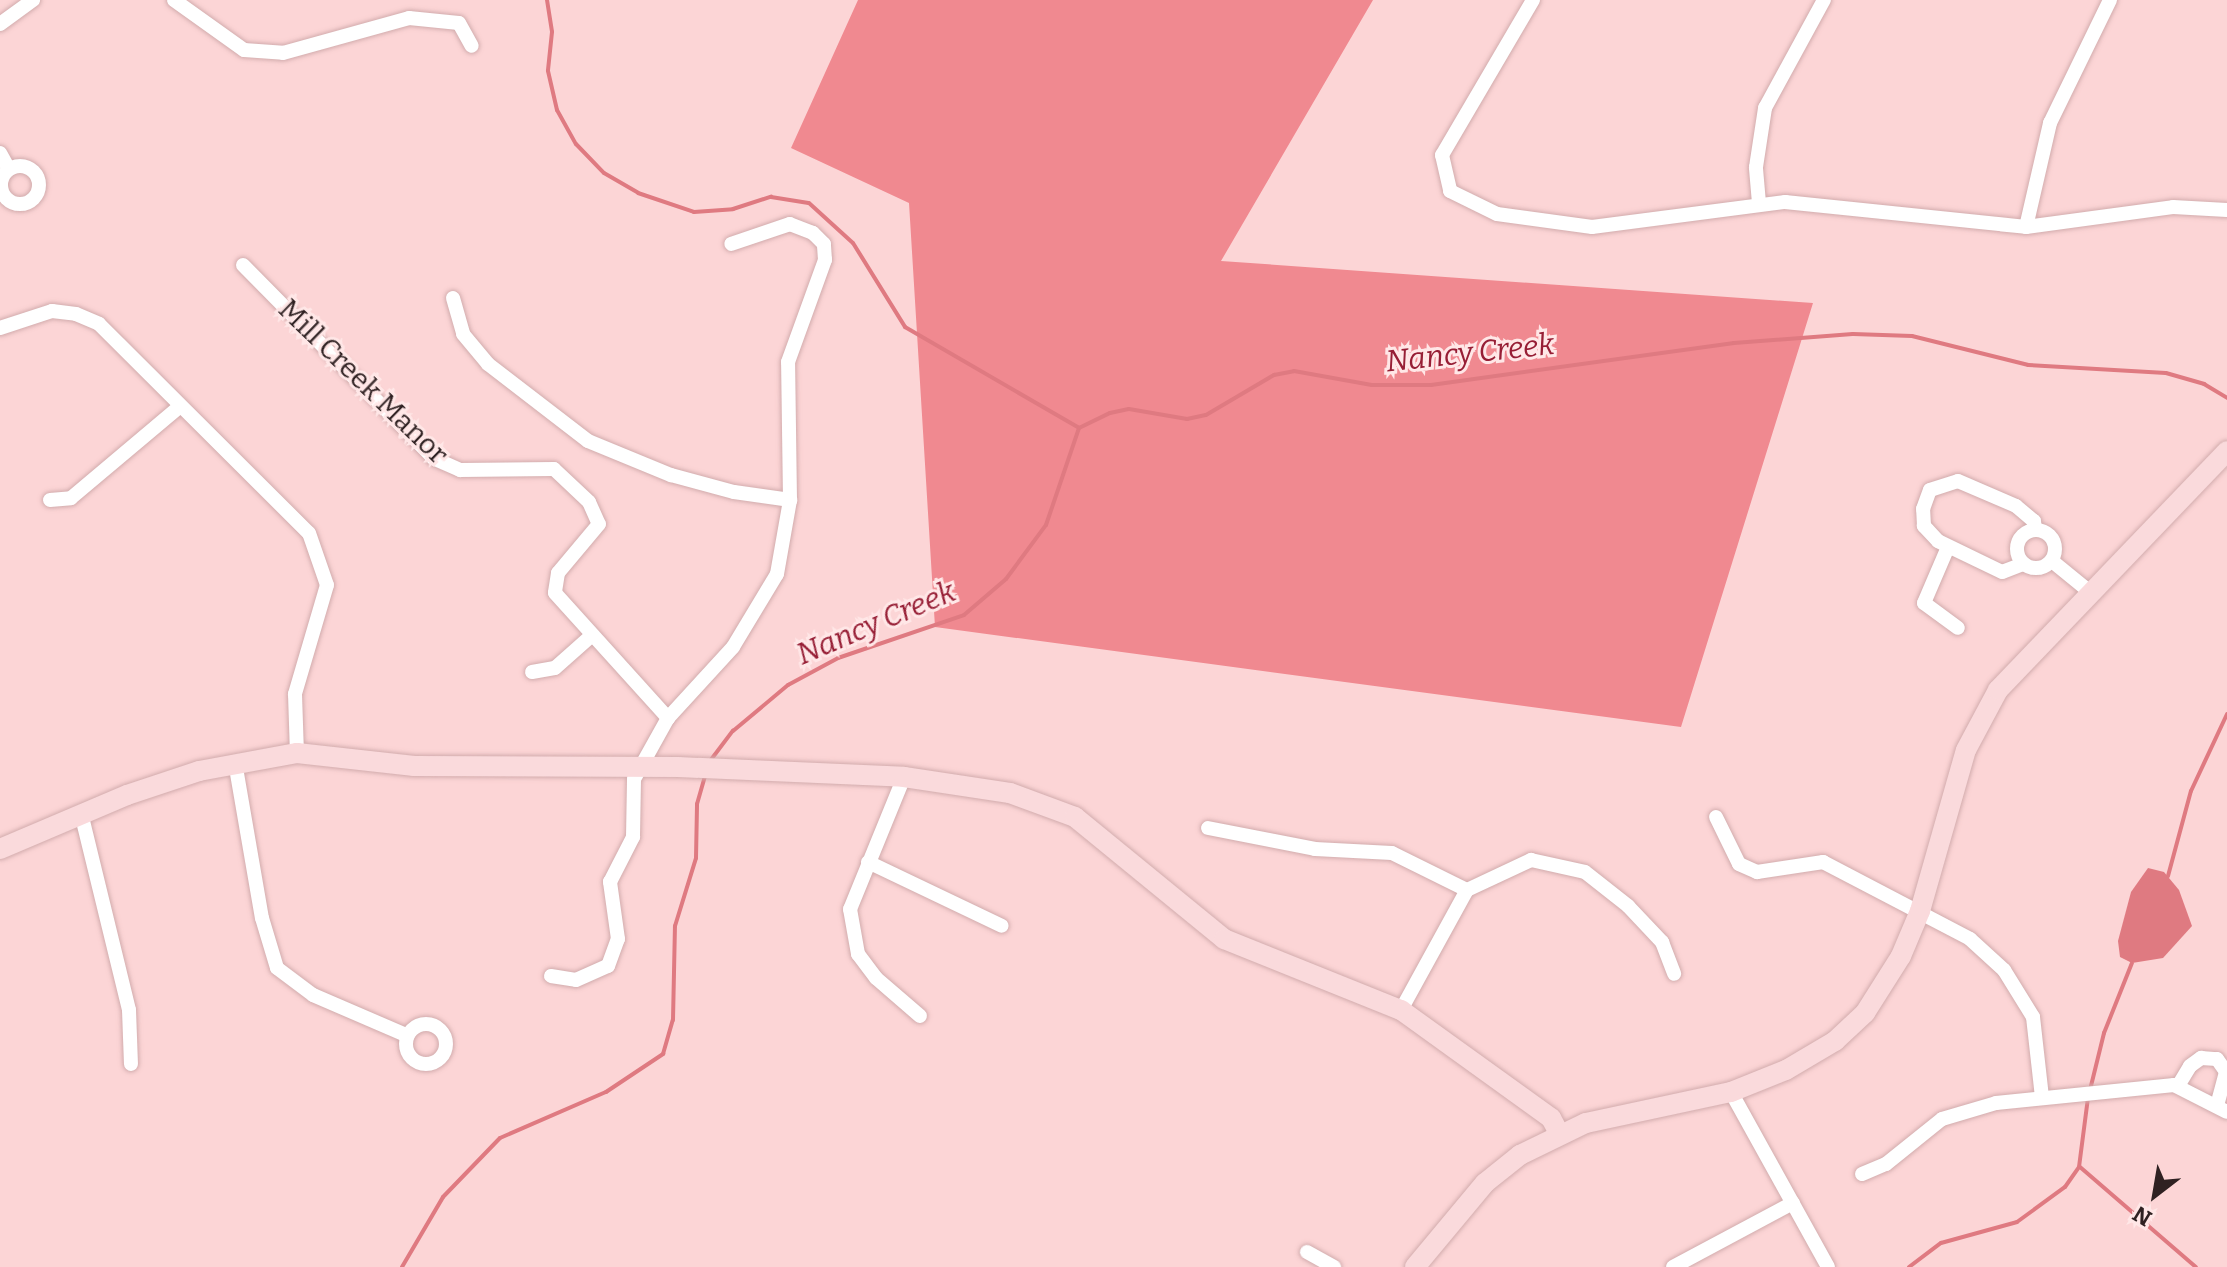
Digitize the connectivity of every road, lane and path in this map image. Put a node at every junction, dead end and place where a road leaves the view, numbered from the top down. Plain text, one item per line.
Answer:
1 (33, 0) edge
2 (174, 0) edge
3 (1533, 0) edge
4 (1824, 0) edge
5 (2110, 0) edge
6 (0, 24) edge
7 (472, 46) dead end
8 (0, 153) edge
9 (9, 169) dead end
10 (1759, 203) junction
11 (2227, 210) edge
12 (2026, 227) junction
13 (731, 244) dead end
14 (243, 265) dead end
15 (453, 298) dead end
16 (0, 328) edge
17 (178, 408) junction
18 (2220, 459) edge
19 (50, 500) dead end
20 (790, 500) junction
21 (2035, 530) junction
22 (1948, 547) junction
23 (2052, 561) junction
24 (2023, 564) junction
25 (2090, 592) junction
26 (1958, 628) dead end
27 (590, 637) junction
28 (532, 672) dead end
29 (668, 718) junction
30 (297, 753) junction
31 (235, 762) junction
32 (641, 767) junction
33 (904, 777) junction
34 (82, 817) junction
35 (1716, 817) dead end
36 (1208, 828) dead end
37 (0, 849) edge
38 (868, 862) junction
39 (1467, 890) junction
40 (1920, 911) junction
41 (1002, 926) dead end
42 (1674, 974) dead end
43 (551, 976) dead end
44 (1401, 1010) junction
45 (920, 1016) dead end
46 (408, 1036) dead end
47 (131, 1064) dead end
48 (2178, 1086) junction
49 (1731, 1092) junction
50 (2042, 1097) junction
51 (2222, 1108) edge
52 (1559, 1133) junction
53 (1862, 1174) dead end
54 (1793, 1203) junction
55 (1307, 1252) dead end
56 (1334, 1267) edge
57 (1415, 1267) edge
58 (1673, 1267) edge
59 (1828, 1267) edge

1 - 6 street
2 - 7 street
3 - 10 street
4 - 10 street
5 - 12 street
8 - 9 street
10 - 12 street
11 - 12 street
13 - 20 street
14 - 27 street, Mill Creek Manor
15 - 20 street
16 - 17 street
17 - 19 street
17 - 30 street
18 - 25 street
20 - 29 street
21 - 22 street
21 - 23 street
21 - 24 street
22 - 24 street
22 - 26 street
23 - 24 street
23 - 25 street
25 - 40 street
27 - 28 street
27 - 29 street, Mill Creek Manor
29 - 32 street
30 - 31 street
30 - 32 street
31 - 34 street
31 - 46 street
32 - 33 street
32 - 43 street
33 - 38 street
33 - 44 street
34 - 37 street
34 - 47 street
35 - 40 street
36 - 39 street
38 - 41 street
38 - 45 street
39 - 42 street
39 - 44 street
40 - 49 street
40 - 50 street
44 - 52 street
48 - 50 street
48 - 51 street
48 - 51 street
49 - 52 street
49 - 54 street
50 - 53 street
52 - 57 street
54 - 58 street
54 - 59 street
55 - 56 street

